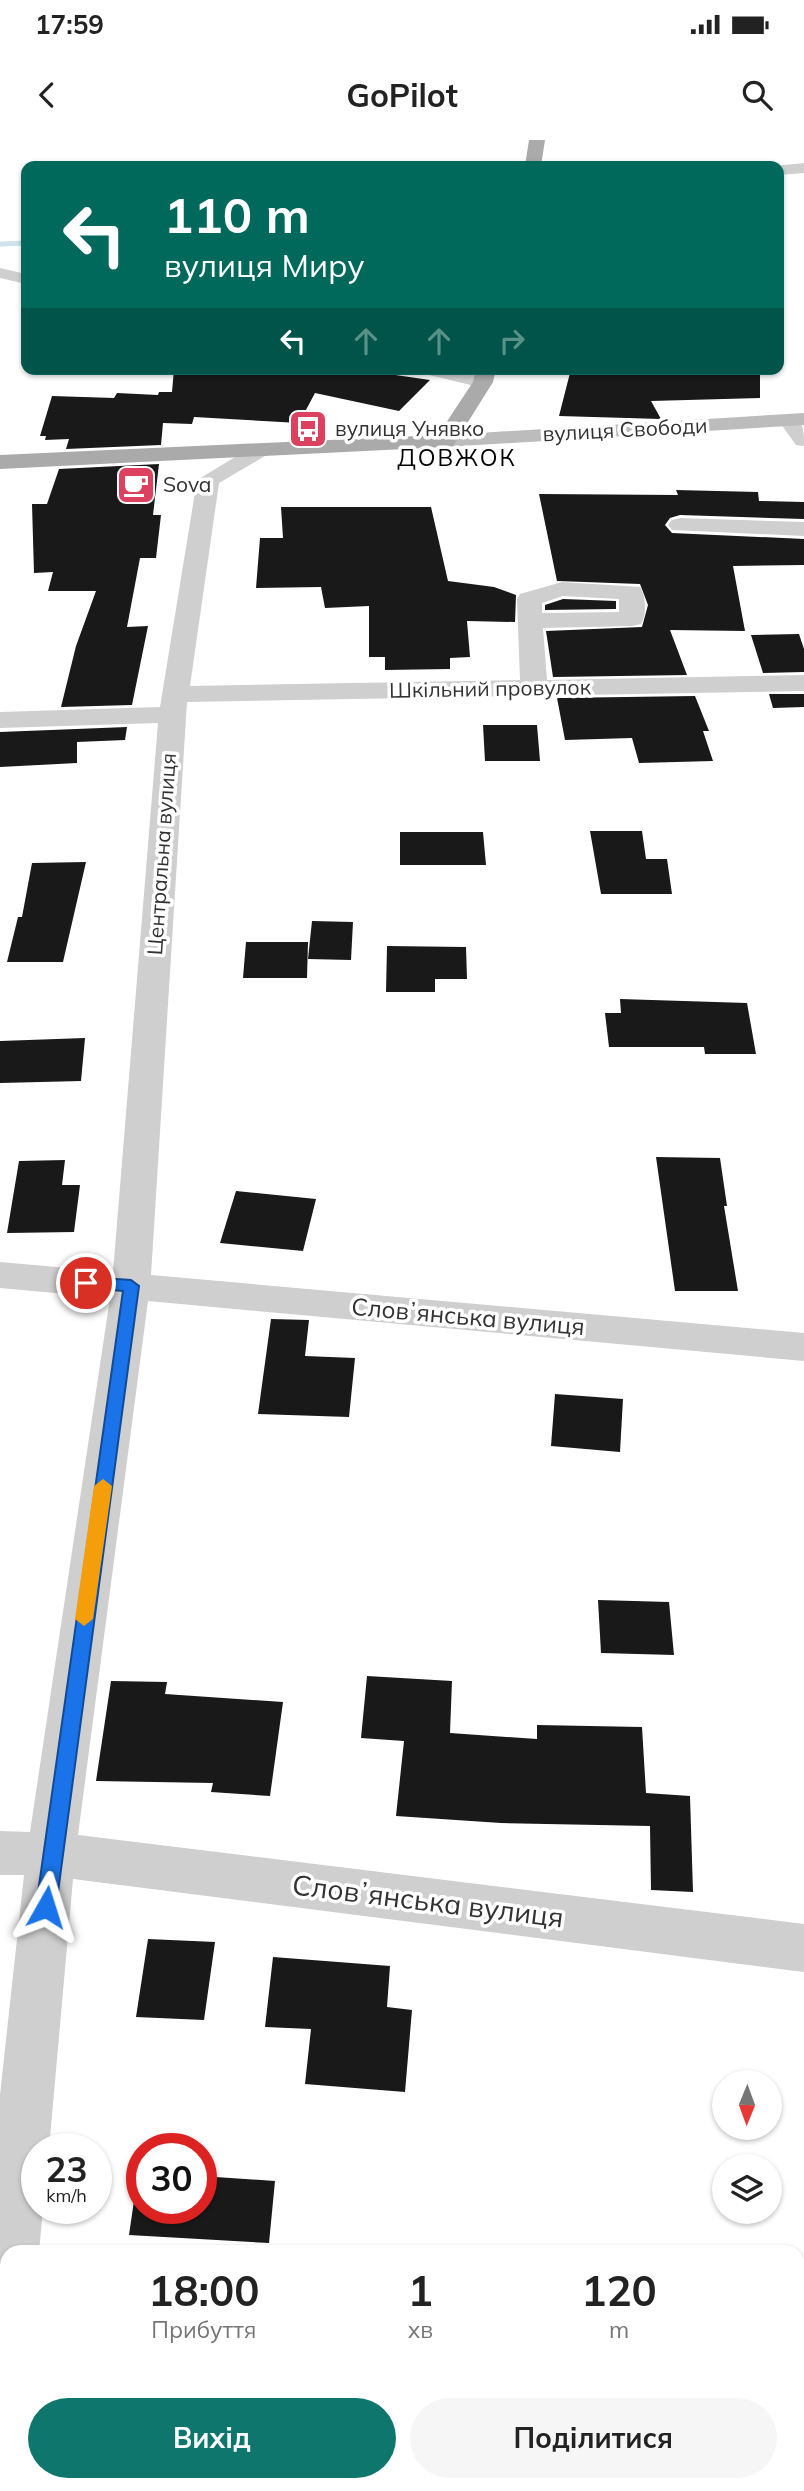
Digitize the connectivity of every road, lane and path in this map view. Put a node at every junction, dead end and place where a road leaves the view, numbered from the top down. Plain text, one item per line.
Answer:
1 (537, 140) edge
2 (534, 161) edge
3 (804, 168) edge
4 (784, 170) edge
5 (0, 273) edge
6 (21, 278) edge
7 (484, 375) edge
8 (797, 420) edge
9 (446, 440) junction
10 (804, 440) edge
11 (257, 451) junction
12 (0, 462) edge
13 (680, 525) dead end
14 (804, 529) edge
15 (531, 621) dead end
16 (804, 683) edge
17 (534, 688) junction
18 (174, 704) junction
19 (0, 720) edge
20 (0, 1275) edge
21 (131, 1286) junction
22 (804, 1348) edge
23 (0, 1853) edge
24 (51, 1854) junction
25 (804, 1948) edge
26 (12, 2245) edge

1 - 2 main road
3 - 4 street
5 - 6 street
7 - 9 main road
8 - 9 street, вулиця Свободи
8 - 10 street
9 - 11 main road
11 - 12 main road
11 - 18 street, Центральна вулиця
13 - 14 street
15 - 17 street
16 - 17 street, Шкільний провулок
17 - 18 street, Шкільний провулок
18 - 19 street, Шкільний провулок
18 - 21 street, Центральна вулиця
20 - 21 street, Словʼянська вулиця
21 - 22 street, Словʼянська вулиця
21 - 24 street, Центральна вулиця
23 - 24 street, Словʼянська вулиця
24 - 25 street, Словʼянська вулиця
24 - 26 street, Центральна вулиця

